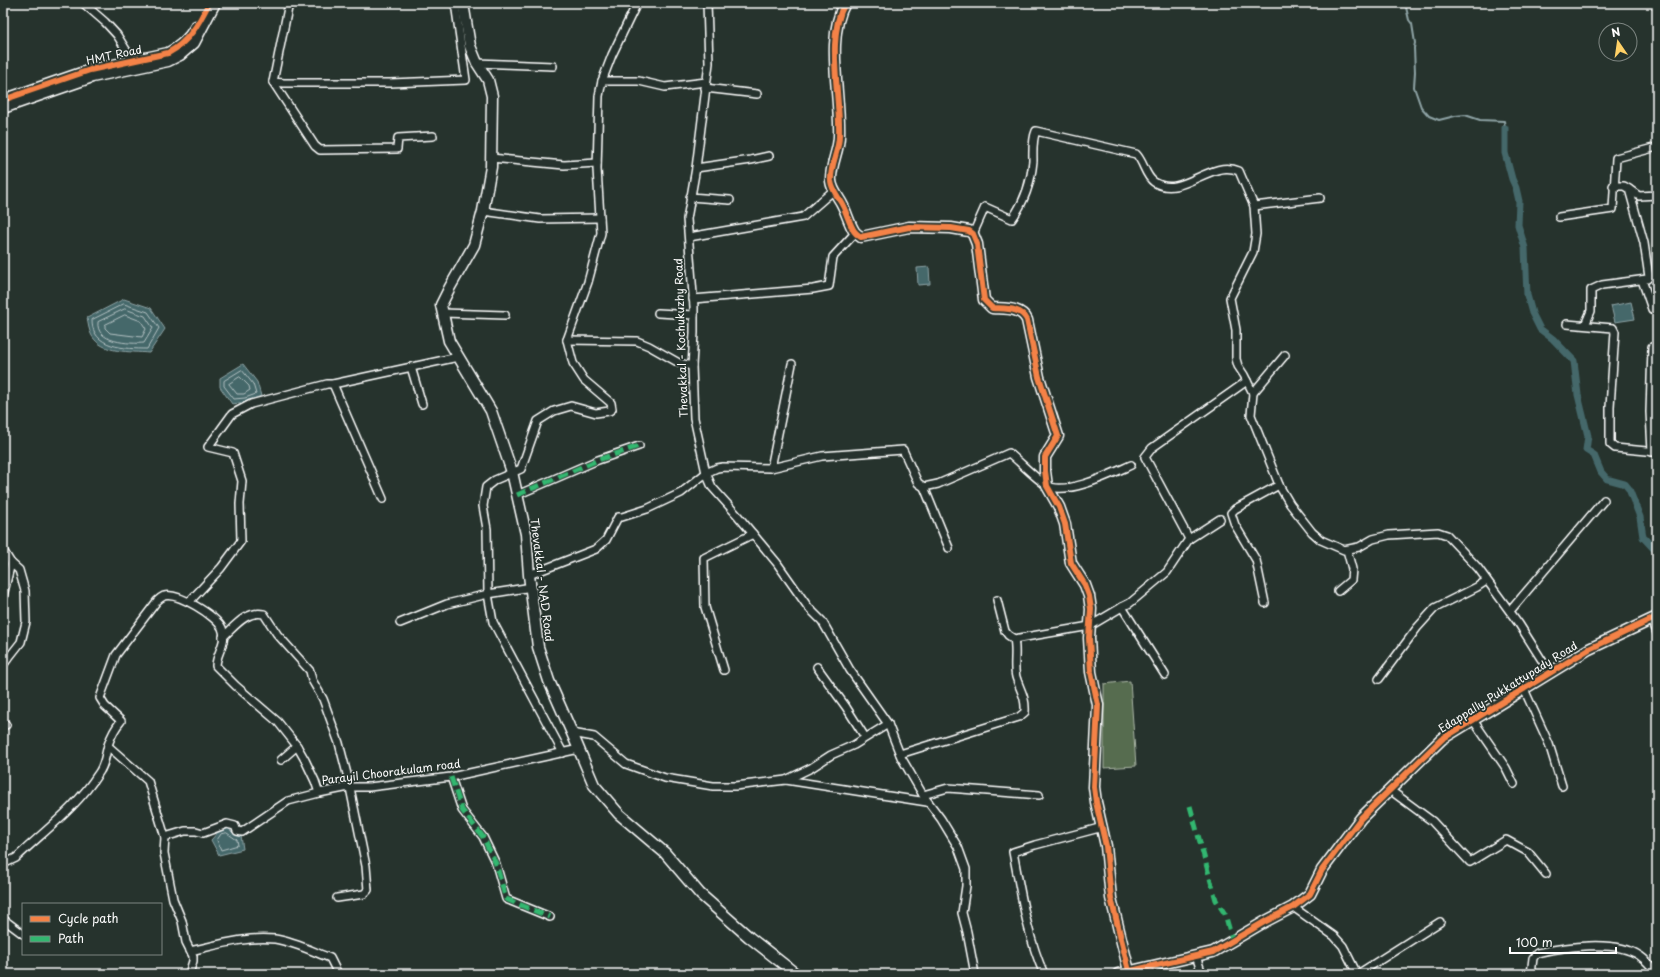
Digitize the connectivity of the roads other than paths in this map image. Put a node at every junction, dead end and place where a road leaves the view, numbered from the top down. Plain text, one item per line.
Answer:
1 (83, 3) edge
2 (209, 3) edge
3 (215, 3) edge
4 (289, 3) edge
5 (455, 3) edge
6 (463, 3) edge
7 (637, 3) edge
8 (707, 3) edge
9 (845, 3) edge
10 (188, 45) junction
11 (133, 61) junction
12 (477, 63) junction
13 (554, 66) dead end
14 (602, 81) junction
15 (273, 82) junction
16 (705, 85) junction
17 (757, 94) dead end
18 (3, 100) edge
19 (3, 108) edge
20 (433, 136) dead end
21 (1657, 147) edge
22 (768, 156) dead end
23 (491, 158) junction
24 (597, 163) junction
25 (696, 168) junction
26 (1613, 186) junction
27 (834, 190) junction
28 (1630, 190) junction
29 (1657, 196) edge
30 (690, 197) junction
31 (1320, 198) dead end
32 (730, 200) dead end
33 (1254, 206) junction
34 (483, 211) junction
35 (1559, 217) dead end
36 (600, 218) junction
37 (855, 233) junction
38 (973, 234) junction
39 (689, 237) junction
40 (1657, 275) edge
41 (1646, 278) junction
42 (693, 299) junction
43 (1657, 308) edge
44 (443, 313) junction
45 (658, 314) dead end
46 (505, 315) dead end
47 (694, 315) junction
48 (1567, 324) dead end
49 (1585, 325) junction
50 (567, 340) junction
51 (1652, 347) dead end
52 (1285, 355) dead end
53 (458, 357) junction
54 (792, 364) dead end
55 (692, 366) junction
56 (411, 367) junction
57 (1247, 381) junction
58 (333, 384) junction
59 (1253, 393) junction
60 (422, 404) dead end
61 (639, 446) dead end
62 (1654, 452) edge
63 (1131, 465) dead end
64 (771, 468) junction
65 (512, 472) junction
66 (706, 473) junction
67 (1279, 485) junction
68 (1047, 486) junction
69 (924, 487) junction
70 (517, 494) junction
71 (383, 499) dead end
72 (1604, 500) dead end
73 (1220, 519) dead end
74 (753, 534) junction
75 (1189, 539) junction
76 (949, 548) dead end
77 (3, 550) edge
78 (1347, 550) junction
79 (11, 563) junction
80 (529, 575) junction
81 (1486, 581) junction
82 (532, 587) junction
83 (1338, 590) dead end
84 (488, 594) junction
85 (3, 596) edge
86 (997, 600) dead end
87 (190, 602) junction
88 (1265, 603) dead end
89 (1122, 607) junction
90 (1510, 611) junction
91 (1655, 618) edge
92 (400, 623) dead end
93 (1090, 626) junction
94 (1657, 633) edge
95 (223, 637) junction
96 (1014, 639) junction
97 (3, 665) edge
98 (817, 668) dead end
99 (724, 670) dead end
100 (1550, 673) junction
101 (1165, 675) dead end
102 (1378, 679) dead end
103 (1524, 689) junction
104 (1473, 720) junction
105 (888, 724) junction
106 (572, 733) junction
107 (865, 737) junction
108 (108, 746) junction
109 (297, 746) junction
110 (579, 749) junction
111 (563, 752) junction
112 (900, 754) junction
113 (281, 760) dead end
114 (451, 777) junction
115 (786, 780) junction
116 (1514, 784) dead end
117 (1562, 786) dead end
118 (349, 787) junction
119 (1390, 790) junction
120 (319, 794) junction
121 (922, 795) junction
122 (1039, 795) dead end
123 (927, 802) junction
124 (1103, 827) junction
125 (165, 837) junction
126 (3, 864) edge
127 (1546, 874) dead end
128 (337, 898) dead end
129 (1293, 907) junction
130 (550, 917) dead end
131 (3, 920) edge
132 (1440, 922) dead end
133 (22, 933) edge
134 (190, 951) junction
135 (1196, 956) junction
136 (1129, 971) junction
137 (1657, 973) edge
138 (189, 974) edge
139 (338, 974) edge
140 (796, 974) edge
141 (975, 974) edge
142 (1044, 974) edge
143 (1118, 974) edge
144 (1202, 974) edge
145 (1358, 974) edge
146 (1531, 974) edge

1 - 11 street
2 - 10 main road, HMT Road
3 - 10 main road, HMT Road
4 - 15 street
5 - 15 street
6 - 12 main road, Thevakkal - NAD Road
7 - 14 street
8 - 16 street, Thevakkal - Kochukuzhy Road
9 - 27 main road
10 - 11 main road, HMT Road
10 - 19 main road, HMT Road
11 - 18 main road, HMT Road
12 - 13 street
12 - 23 main road, Thevakkal - NAD Road
14 - 16 street
14 - 24 street
15 - 20 street
16 - 17 street
16 - 25 street, Thevakkal - Kochukuzhy Road
21 - 26 street
22 - 25 street
23 - 24 street
23 - 34 main road, Thevakkal - NAD Road
24 - 36 street
25 - 30 street, Thevakkal - Kochukuzhy Road
26 - 28 street
26 - 35 street
27 - 37 main road
27 - 39 street
28 - 29 street
28 - 41 street
30 - 32 street
30 - 39 street, Thevakkal - Kochukuzhy Road
31 - 33 street
33 - 38 street
33 - 57 street
34 - 36 street
34 - 44 main road, Thevakkal - NAD Road
36 - 50 street
37 - 38 main road
37 - 42 street
38 - 68 main road
39 - 42 street, Thevakkal - Kochukuzhy Road
40 - 41 street
41 - 43 street
41 - 49 street
42 - 47 street, Thevakkal - Kochukuzhy Road
44 - 46 street
44 - 53 main road, Thevakkal - NAD Road
45 - 47 street
47 - 55 street, Thevakkal - Kochukuzhy Road
48 - 49 street
49 - 62 street
50 - 55 street
50 - 65 street
51 - 62 street
52 - 59 street
53 - 56 street
53 - 65 main road, Thevakkal - NAD Road
54 - 64 street
55 - 66 street, Thevakkal - Kochukuzhy Road
56 - 58 street
56 - 60 street
57 - 59 street
57 - 75 street
58 - 71 street
58 - 87 street
59 - 67 street
61 - 70 street
63 - 68 street
64 - 66 street
64 - 69 street
65 - 70 main road, Thevakkal - NAD Road
65 - 84 street
66 - 74 street, Thevakkal - Kochukuzhy Road
66 - 80 street
67 - 78 street
67 - 88 street
68 - 69 street
68 - 93 main road
69 - 76 street
70 - 80 main road, Thevakkal - NAD Road
72 - 90 street
73 - 75 street
74 - 99 street
74 - 105 street, Thevakkal - Kochukuzhy Road
75 - 89 street
77 - 79 street
78 - 81 street
78 - 83 street
79 - 85 street
79 - 97 street
80 - 82 main road, Thevakkal - NAD Road
81 - 90 street
81 - 102 street
82 - 84 street
82 - 106 main road, Thevakkal - NAD Road
84 - 92 street
84 - 111 street
86 - 96 street
87 - 95 street
87 - 108 street
89 - 93 street
89 - 101 street
90 - 100 street
91 - 94 street
91 - 100 main road, Edappally-Pukkattupady Road
93 - 96 street
93 - 124 main road
95 - 109 street, Parayil Choorakulam road
95 - 118 street
96 - 112 street
98 - 107 street
100 - 103 main road, Edappally-Pukkattupady Road
103 - 104 main road, Edappally-Pukkattupady Road
103 - 117 street
104 - 116 street
104 - 119 main road, Edappally-Pukkattupady Road
105 - 107 street
105 - 112 street, Thevakkal - Kochukuzhy Road
106 - 110 main road, Thevakkal - NAD Road
106 - 115 street
107 - 115 street
108 - 125 street
108 - 126 street
109 - 113 street
109 - 120 street, Parayil Choorakulam road
110 - 111 street, Parayil Choorakulam road
110 - 140 main road, Thevakkal - NAD Road
111 - 114 street, Parayil Choorakulam road
112 - 121 street, Thevakkal - Kochukuzhy Road
114 - 118 street, Parayil Choorakulam road
114 - 130 street
115 - 123 street
118 - 120 street, Parayil Choorakulam road
118 - 128 street
119 - 127 street
119 - 129 main road, Edappally-Pukkattupady Road
120 - 125 street, Parayil Choorakulam road
121 - 122 street
121 - 123 street, Thevakkal - Kochukuzhy Road
123 - 141 street, Thevakkal - Kochukuzhy Road
124 - 136 main road
124 - 142 street
125 - 134 street
129 - 135 main road, Edappally-Pukkattupady Road
129 - 145 street
131 - 133 street
132 - 145 street
134 - 138 street
134 - 139 street
135 - 136 main road, Edappally-Pukkattupady Road
135 - 144 street
136 - 143 main road, Edappally-Pukkattupady Road
137 - 146 street

